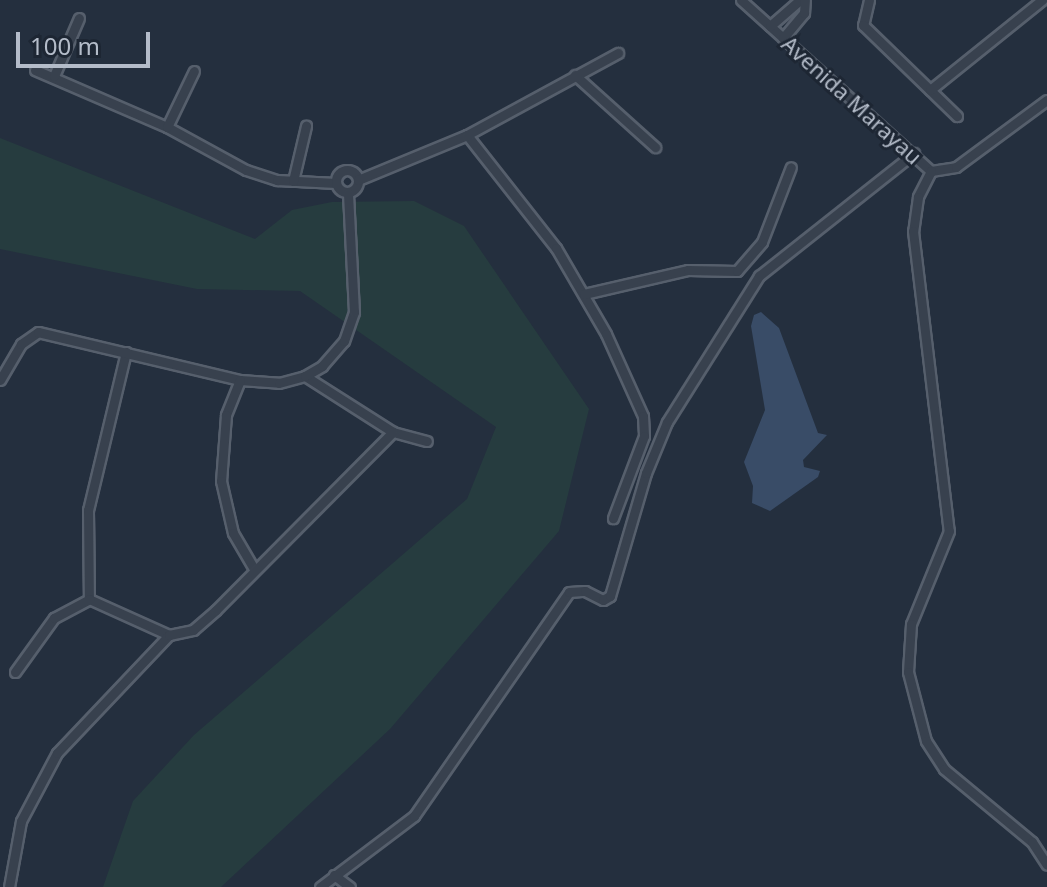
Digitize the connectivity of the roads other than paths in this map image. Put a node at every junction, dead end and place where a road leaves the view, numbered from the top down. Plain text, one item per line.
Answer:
1 (741, 0) edge
2 (803, 0) edge
3 (869, 0) edge
4 (1042, 0) edge
5 (79, 18) dead end
6 (770, 26) junction
7 (783, 38) junction
8 (618, 53) dead end
9 (35, 70) dead end
10 (194, 71) dead end
11 (575, 75) junction
12 (54, 76) junction
13 (930, 90) junction
14 (1047, 100) edge
15 (957, 116) dead end
16 (306, 126) dead end
17 (167, 127) junction
18 (467, 135) junction
19 (655, 147) dead end
20 (914, 153) junction
21 (791, 167) dead end
22 (931, 171) junction
23 (358, 180) junction
24 (293, 181) junction
25 (336, 183) junction
26 (348, 193) junction
27 (584, 294) junction
28 (126, 352) junction
29 (305, 376) junction
30 (0, 380) edge
31 (240, 380) junction
32 (393, 432) junction
33 (427, 441) dead end
34 (613, 518) dead end
35 (254, 569) junction
36 (89, 599) junction
37 (169, 635) junction
38 (15, 672) dead end
39 (1047, 865) edge
40 (334, 875) junction
41 (9, 887) edge
42 (320, 887) edge
43 (350, 887) edge

1 - 6 street, Avenida Marayau
2 - 6 street
2 - 7 street
3 - 13 street
4 - 13 street
5 - 12 street
6 - 7 street, Avenida Marayau
7 - 20 street, Avenida Marayau
8 - 11 street
9 - 12 street
10 - 17 street
11 - 18 street
11 - 19 street
12 - 17 street
13 - 15 street
14 - 22 street, Avenida Marayau
16 - 24 street
17 - 24 street
18 - 23 street
18 - 27 street
20 - 22 street, Avenida Marayau
20 - 40 street
21 - 27 street
22 - 39 street
23 - 25 street
23 - 26 street
24 - 25 street
25 - 26 street
26 - 29 street
27 - 34 street
28 - 30 street
28 - 31 street
28 - 36 street
29 - 31 street
29 - 32 street
31 - 35 street
32 - 33 street
32 - 35 street
35 - 37 street
36 - 37 street
36 - 38 street
37 - 41 street
40 - 42 street
40 - 43 street

